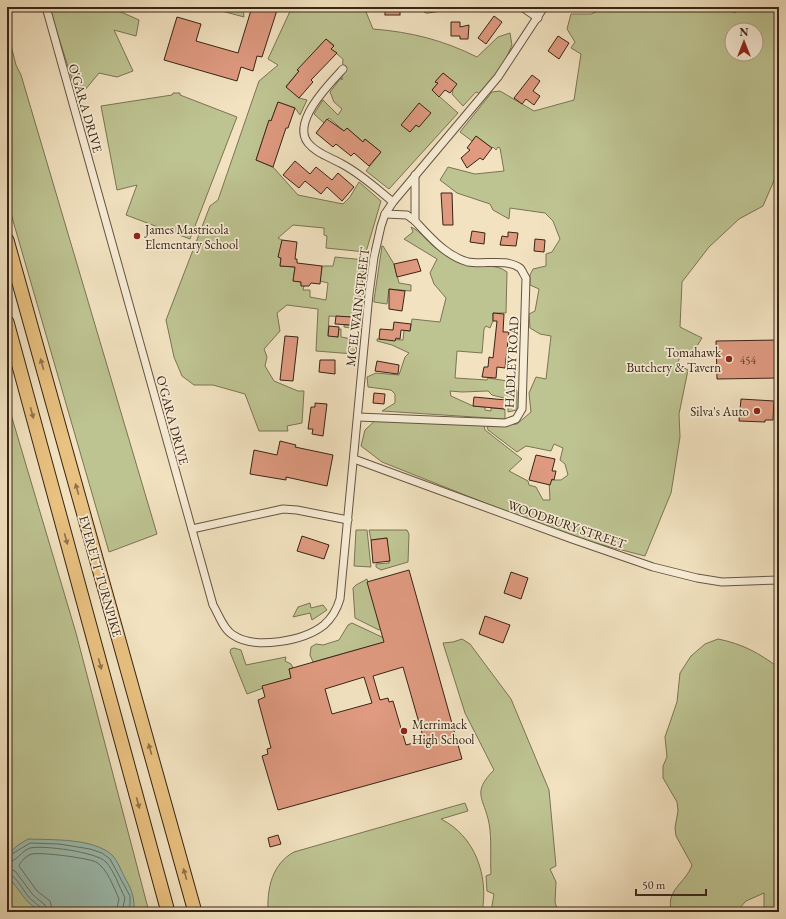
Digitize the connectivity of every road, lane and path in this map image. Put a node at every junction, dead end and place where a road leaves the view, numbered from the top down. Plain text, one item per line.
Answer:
1 (46, 7) edge
2 (441, 7) edge
3 (522, 7) edge
4 (544, 7) edge
5 (427, 9) dead end
6 (538, 18) junction
7 (343, 68) dead end
8 (415, 175) junction
9 (393, 202) junction
10 (386, 214) junction
11 (415, 221) junction
12 (7, 240) edge
13 (7, 322) edge
14 (358, 417) junction
15 (354, 459) junction
16 (348, 520) junction
17 (192, 529) junction
18 (779, 580) edge
19 (168, 912) edge
20 (195, 912) edge

1 - 17 street, O'GARA DRIVE
2 - 5 street
3 - 6 street
4 - 6 street, MCELWAIN STREET
6 - 8 street, MCELWAIN STREET
7 - 9 street
8 - 9 street, MCELWAIN STREET
8 - 11 street
9 - 10 street, MCELWAIN STREET
10 - 11 street, HADLEY ROAD
10 - 14 street, MCELWAIN STREET
11 - 14 street, HADLEY ROAD
20 -> 12 highway, EVERETT TURNPIKE
13 -> 19 highway, EVERETT TURNPIKE
14 - 15 street, MCELWAIN STREET
15 - 16 street, MCELWAIN STREET
15 - 18 street, WOODBURY STREET
16 - 17 street
16 - 17 street, O'GARA DRIVE

